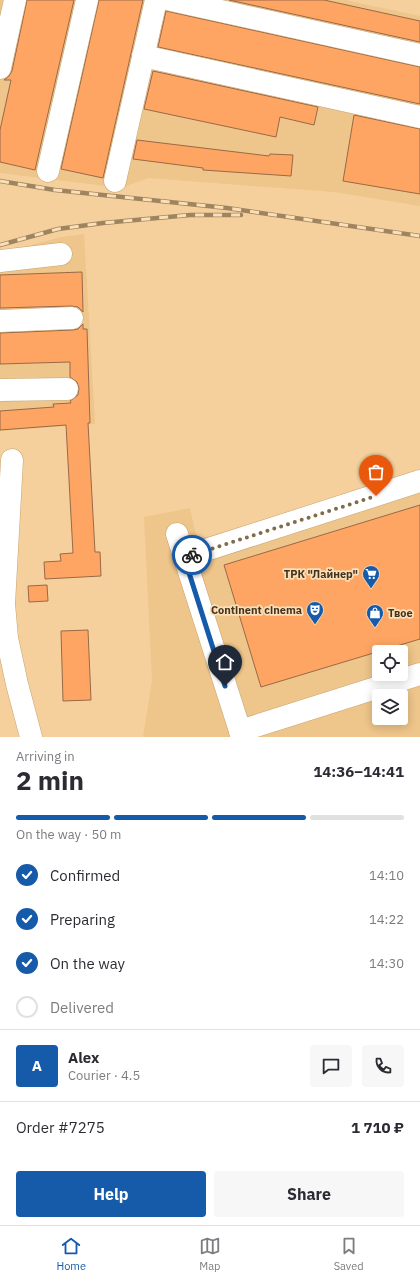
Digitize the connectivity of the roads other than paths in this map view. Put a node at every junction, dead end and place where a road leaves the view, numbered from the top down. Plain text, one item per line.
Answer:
1 (15, 0) edge
2 (87, 0) edge
3 (156, 0) edge
4 (171, 0) edge
5 (420, 55) edge
6 (143, 56) junction
7 (0, 68) edge
8 (420, 117) edge
9 (48, 171) dead end
10 (115, 181) dead end
11 (61, 254) dead end
12 (0, 261) edge
13 (72, 318) dead end
14 (0, 321) edge
15 (0, 390) edge
16 (67, 390) dead end
17 (12, 460) dead end
18 (420, 481) edge
19 (4, 522) edge
20 (177, 534) dead end
21 (184, 557) junction
22 (420, 674) edge
23 (8, 687) edge
24 (241, 734) edge
25 (31, 737) edge

1 - 7 lane
2 - 9 lane
3 - 6 lane
4 - 5 lane
6 - 8 lane
6 - 10 lane
11 - 12 lane
13 - 14 lane
15 - 16 lane
17 - 19 lane
18 - 21 lane
19 - 23 lane
20 - 21 lane
21 - 24 lane
22 - 24 lane
23 - 25 lane

